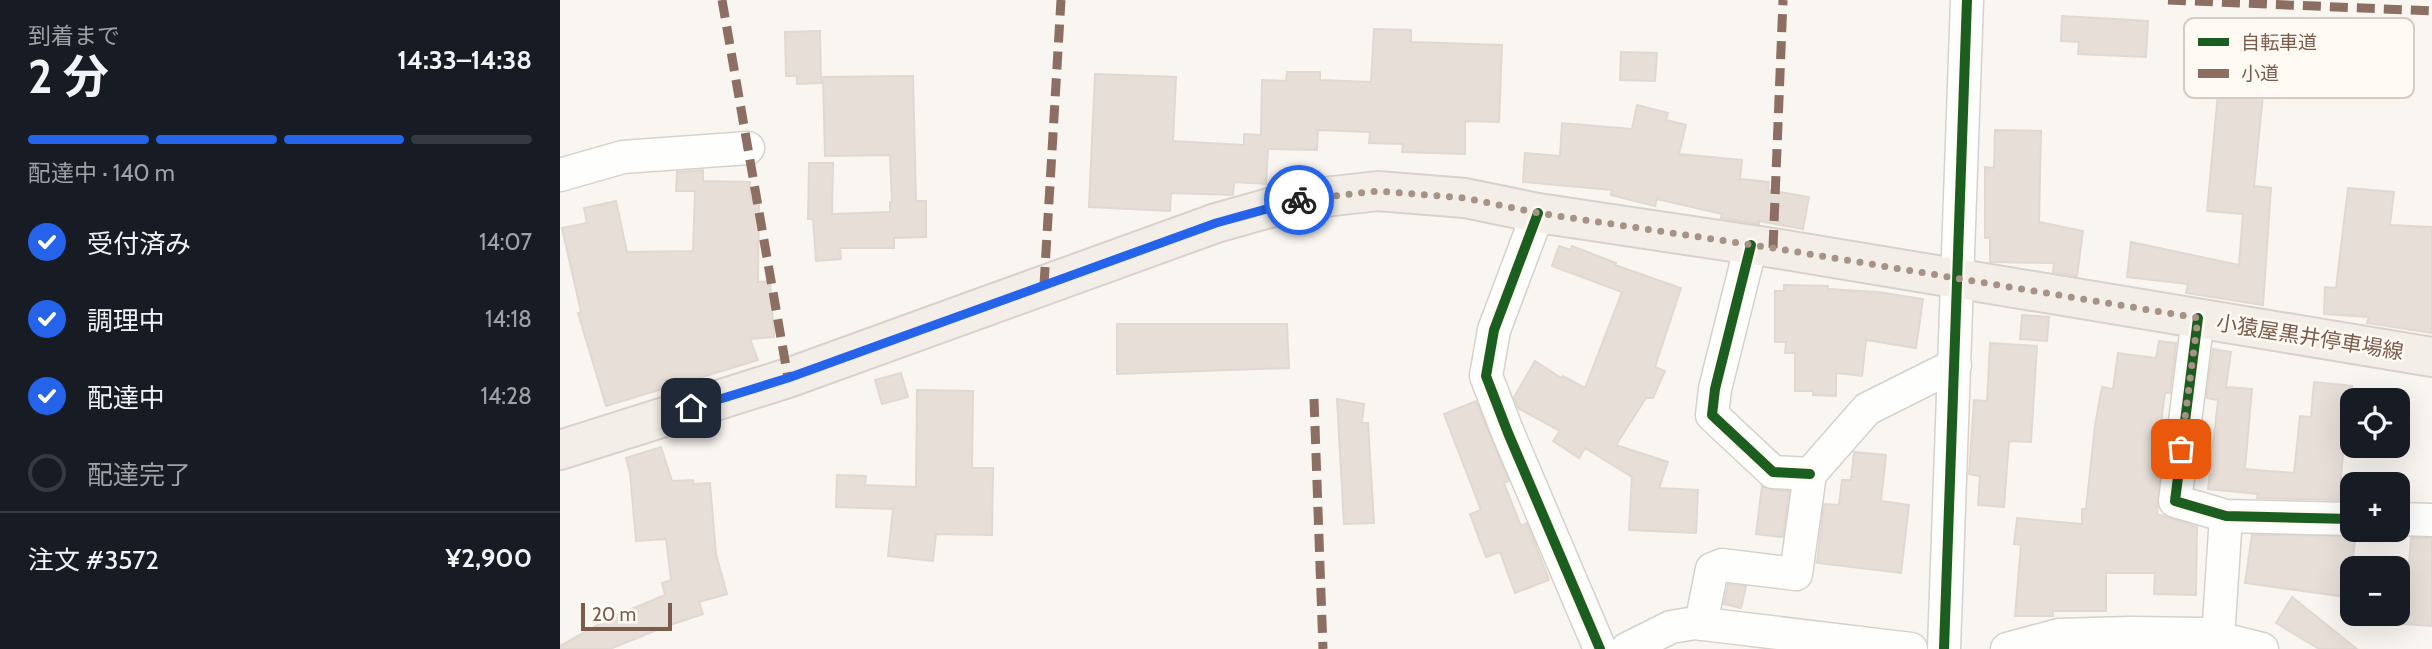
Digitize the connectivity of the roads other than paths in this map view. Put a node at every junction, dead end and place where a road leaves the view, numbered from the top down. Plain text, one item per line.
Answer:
1 (1968, 0) edge
2 (748, 148) dead end
3 (560, 175) edge
4 (1538, 213) junction
5 (1751, 245) junction
6 (1958, 278) junction
7 (2198, 318) junction
8 (2432, 357) edge
9 (1955, 365) junction
10 (560, 450) edge
11 (1810, 474) junction
12 (2227, 516) junction
13 (2340, 519) edge
14 (2410, 520) edge
15 (2432, 520) edge
16 (1701, 624) junction
17 (2218, 638) junction
18 (1600, 649) edge
19 (1626, 649) edge
20 (1911, 649) edge
21 (1944, 649) edge
22 (2007, 649) edge
23 (2262, 649) edge

1 - 6 street
2 - 3 street
4 - 5 main road, 小猿屋黒井停車場線
4 - 10 main road, 小猿屋黒井停車場線
4 - 18 street
5 - 6 main road, 小猿屋黒井停車場線
5 - 11 street
6 - 7 main road, 小猿屋黒井停車場線
6 - 9 street
7 - 8 main road, 小猿屋黒井停車場線
7 - 12 street
9 - 11 street
9 - 21 street
11 - 16 street
12 - 13 street
12 - 17 street
14 - 15 street
16 - 19 street
16 - 20 street
17 - 22 street
17 - 23 street

